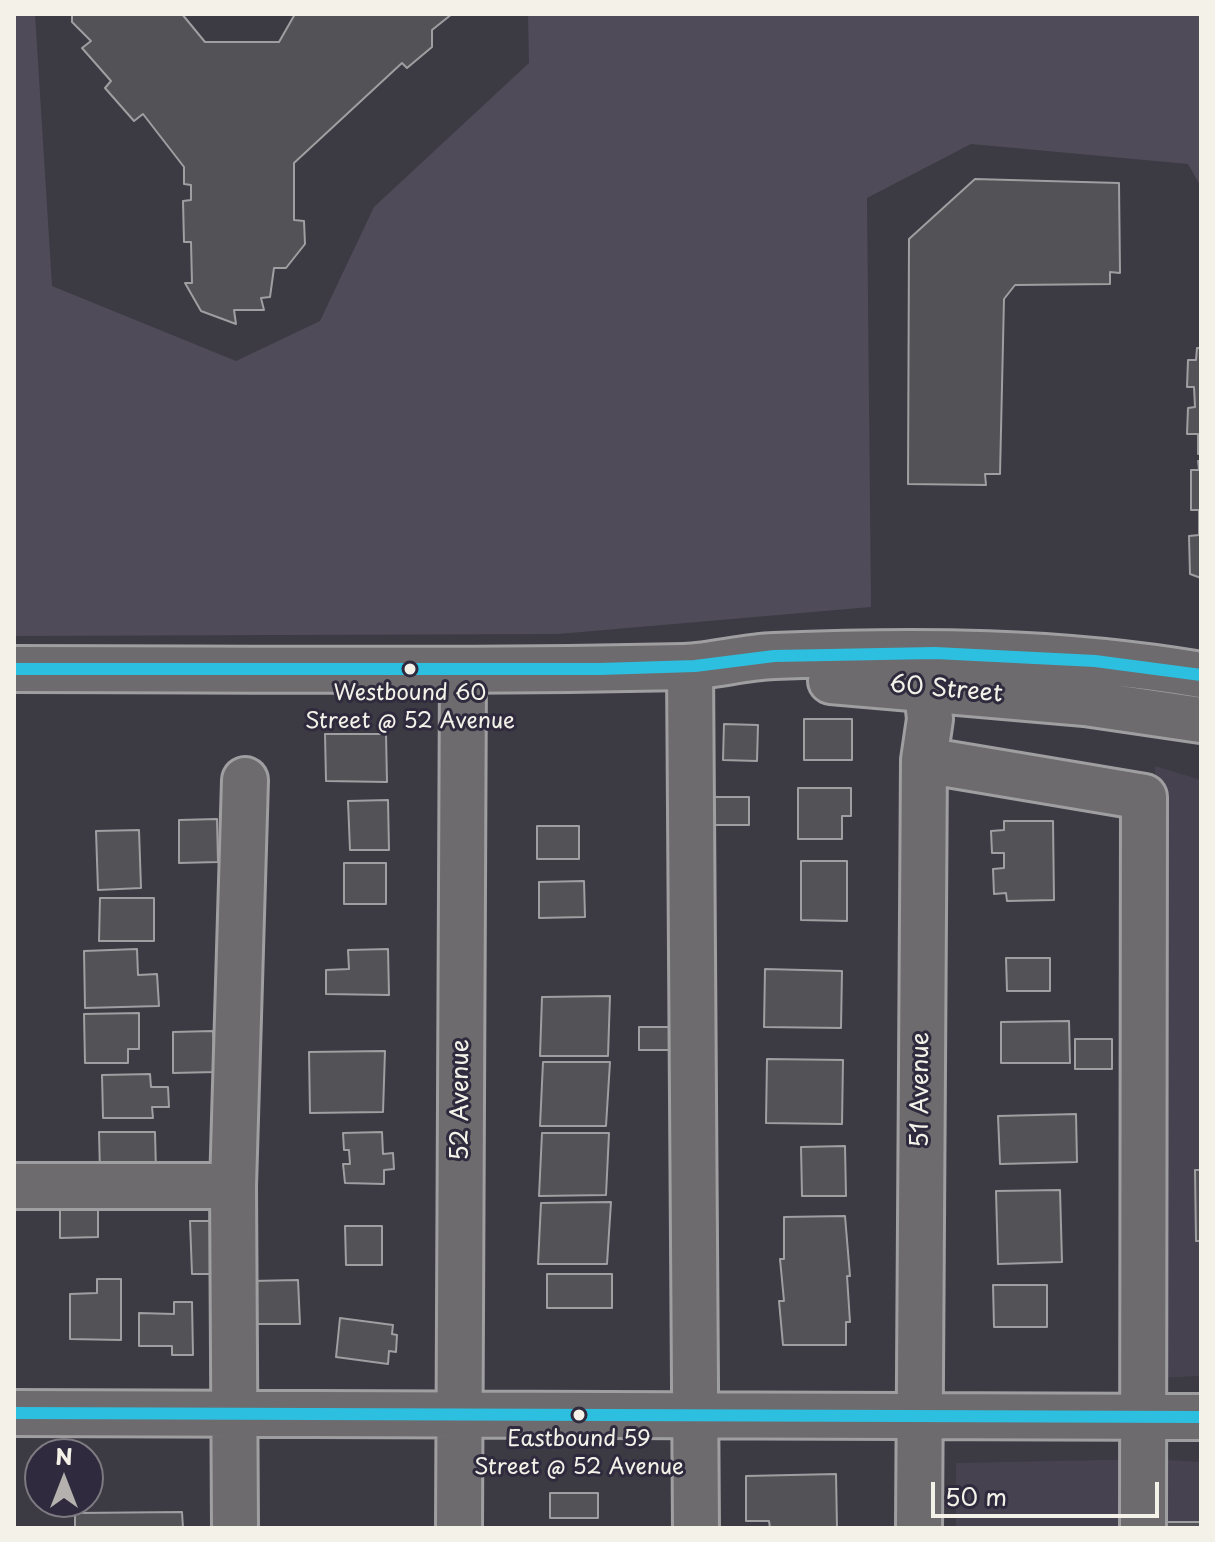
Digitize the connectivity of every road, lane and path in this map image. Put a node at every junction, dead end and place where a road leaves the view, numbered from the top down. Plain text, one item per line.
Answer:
1 (690, 667) junction
2 (14, 669) edge
3 (925, 671) junction
4 (463, 672) junction
5 (1201, 675) edge
6 (1201, 720) edge
7 (924, 760) junction
8 (245, 780) dead end
9 (14, 1186) edge
10 (233, 1186) junction
11 (14, 1413) edge
12 (235, 1414) junction
13 (459, 1415) junction
14 (695, 1417) junction
15 (918, 1417) junction
16 (1144, 1417) junction
17 (1201, 1417) edge
18 (235, 1528) edge
19 (459, 1528) edge
20 (696, 1528) edge
21 (919, 1528) edge
22 (1143, 1528) edge

1 - 3 street, 60 Street
1 - 4 street, 60 Street
1 - 14 street
2 - 4 street, 60 Street
3 - 5 street, 60 Street
3 - 6 street, 60 Street
3 - 7 street, 51 Avenue
4 - 13 street, 52 Avenue
7 - 15 street, 51 Avenue
7 - 16 street
8 - 10 street
9 - 10 street
10 - 12 street
11 - 12 street
12 - 13 street
12 - 18 street
13 - 14 street
13 - 19 street, 52 Avenue
14 - 15 street
14 - 20 street
15 - 16 street
15 - 21 street, 51 Avenue
16 - 17 street
16 - 22 street

